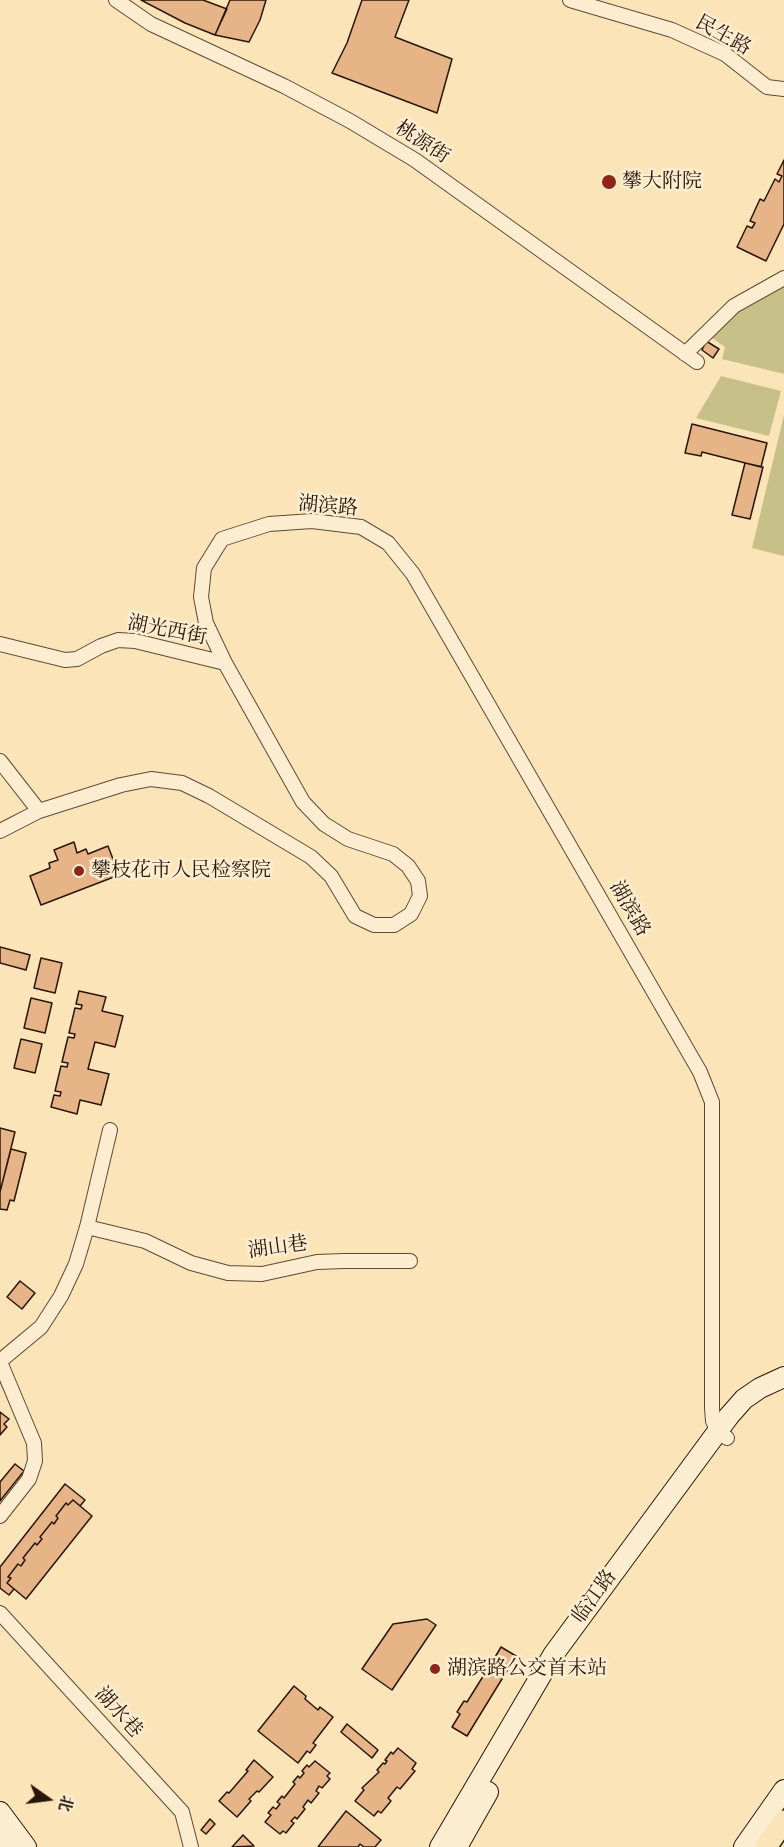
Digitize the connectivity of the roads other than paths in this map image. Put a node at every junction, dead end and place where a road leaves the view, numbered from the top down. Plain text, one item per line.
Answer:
1 (117, 0) edge
2 (570, 0) edge
3 (784, 89) edge
4 (784, 278) edge
5 (0, 644) edge
6 (225, 663) junction
7 (0, 761) edge
8 (39, 811) junction
9 (0, 831) edge
10 (110, 1130) dead end
11 (87, 1227) junction
12 (410, 1261) dead end
13 (0, 1362) edge
14 (784, 1377) edge
15 (784, 1391) edge
16 (722, 1434) junction
17 (0, 1516) edge
18 (0, 1613) edge
19 (784, 1790) edge
20 (0, 1812) edge
21 (784, 1821) edge
22 (0, 1835) edge
23 (8, 1847) edge
24 (27, 1847) edge
25 (190, 1847) edge
26 (440, 1847) edge
27 (456, 1847) edge
28 (744, 1847) edge
29 (766, 1847) edge

1 - 4 street, 桃源街
2 - 3 street, 民生路
5 - 6 street, 湖光西街
6 - 8 street, 湖滨路
6 - 16 street, 湖滨路
7 - 8 street
8 - 9 street, 湖滨路
10 - 11 street
11 - 12 street, 湖山巷
11 - 13 street
13 - 17 street
14 - 16 main road, 临江路
15 - 16 main road, 临江路
16 - 26 main road, 临江路
16 - 27 main road, 临江路
18 - 25 street, 湖水巷
19 - 28 main road
20 - 24 main road
21 - 29 main road
22 - 23 main road

